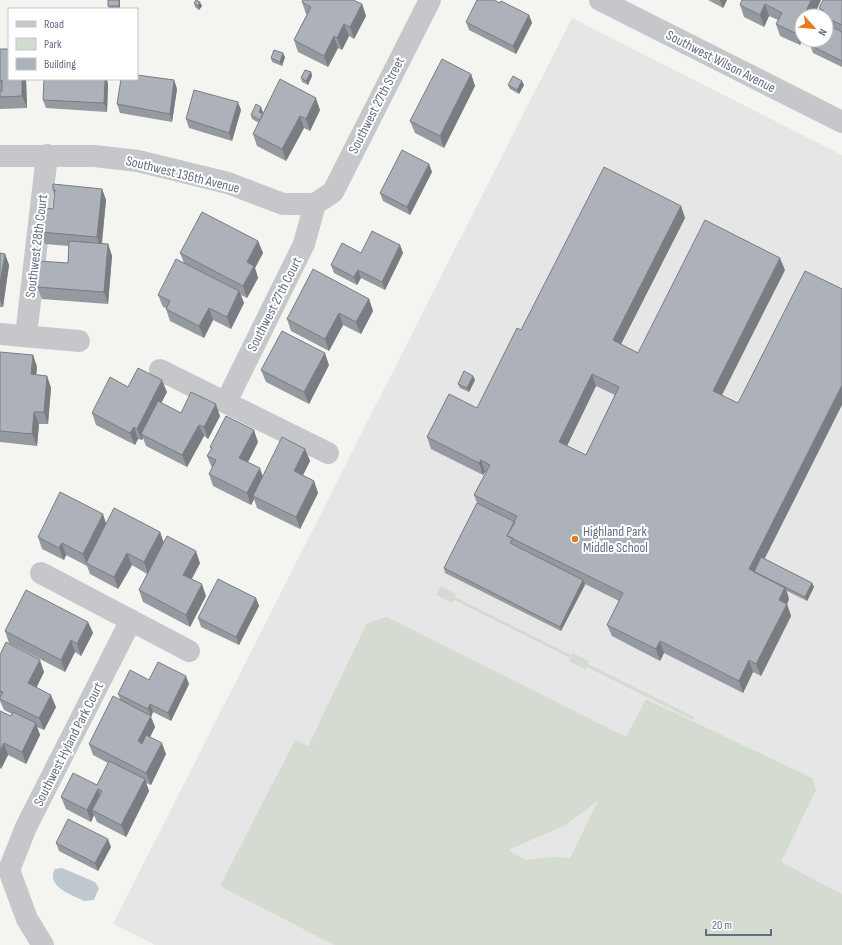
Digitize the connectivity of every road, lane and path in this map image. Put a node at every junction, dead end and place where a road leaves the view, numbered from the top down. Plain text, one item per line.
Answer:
1 (430, 0) edge
2 (600, 0) edge
3 (842, 122) edge
4 (47, 155) junction
5 (0, 156) edge
6 (315, 204) junction
7 (0, 334) edge
8 (26, 336) junction
9 (79, 341) dead end
10 (160, 370) dead end
11 (226, 402) junction
12 (328, 454) dead end
13 (41, 573) dead end
14 (131, 620) junction
15 (189, 651) dead end
16 (4, 870) edge
17 (43, 945) edge

1 - 6 street, Southwest 27th Street
2 - 3 street, Southwest Wilson Avenue
4 - 5 street, Southwest 136th Avenue
4 - 6 street, Southwest 136th Avenue
4 - 8 street, Southwest 28th Court
6 - 11 street, Southwest 27th Court
7 - 8 street
8 - 9 street
10 - 11 street
11 - 12 street
13 - 14 street
14 - 15 street
14 - 16 street, Southwest Hyland Park Court
16 - 17 street, Southwest Hyland Park Court

